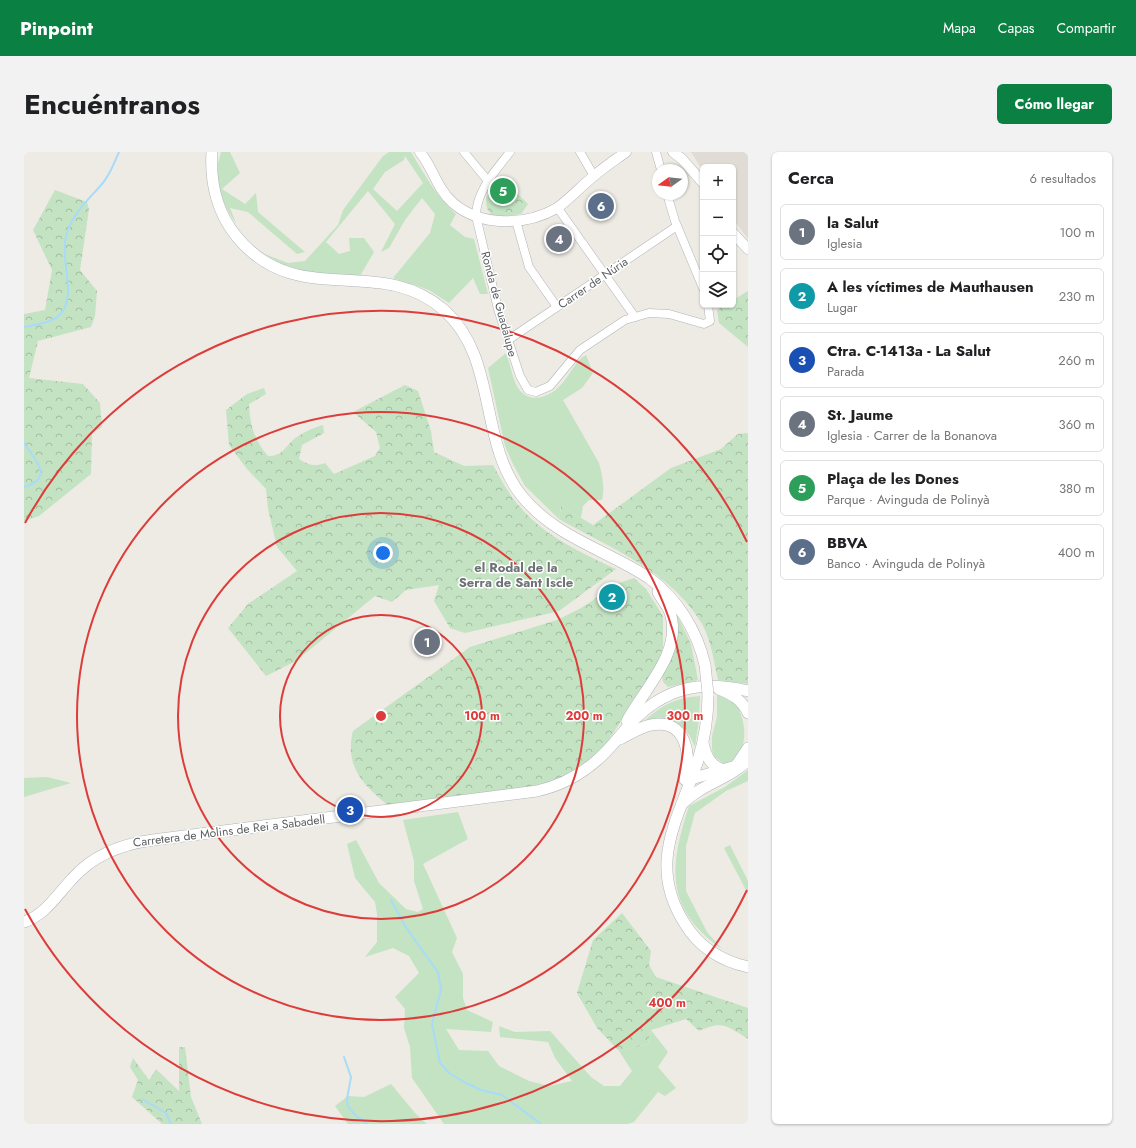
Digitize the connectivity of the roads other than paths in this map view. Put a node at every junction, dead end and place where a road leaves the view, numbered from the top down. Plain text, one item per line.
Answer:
1 (212, 152) edge
2 (215, 152) edge
3 (420, 152) edge
4 (464, 152) edge
5 (510, 152) edge
6 (580, 152) edge
7 (626, 152) edge
8 (656, 152) edge
9 (673, 152) edge
10 (659, 164) edge
11 (212, 166) junction
12 (594, 176) junction
13 (700, 180) edge
14 (488, 181) junction
15 (669, 200) edge
16 (557, 208) junction
17 (476, 216) junction
18 (516, 221) junction
19 (677, 226) junction
20 (736, 236) edge
21 (748, 249) edge
22 (605, 274) junction
23 (700, 281) edge
24 (557, 307) junction
25 (708, 308) edge
26 (635, 317) junction
27 (508, 340) junction
28 (650, 579) junction
29 (656, 676) junction
30 (711, 690) junction
31 (748, 691) edge
32 (736, 692) junction
33 (667, 695) junction
34 (748, 698) edge
35 (748, 706) edge
36 (748, 713) edge
37 (615, 741) junction
38 (703, 743) junction
39 (748, 748) edge
40 (748, 760) edge
41 (724, 770) junction
42 (691, 779) junction
43 (679, 807) junction
44 (24, 922) edge
45 (748, 967) edge

1 - 11 main road
2 - 11 street
3 - 17 street
4 - 14 street
5 - 14 street
6 - 12 street
7 - 12 street
8 - 10 street
9 - 13 street
11 - 28 main road
12 - 16 street
14 - 17 street
15 - 19 street
16 - 18 street
16 - 22 street
17 - 18 street
17 - 27 street, Ronda de Guadalupe
18 - 24 street
19 - 22 street, Carrer de Núria
19 - 23 street
20 - 21 street
22 - 24 street, Carrer de Núria
22 - 26 street
24 - 27 street, Carrer de Núria
25 - 26 street
26 - 27 street, Ronda de Guadalupe
28 - 29 main road
28 - 30 main road, bridge
29 - 33 main road
29 - 37 main road
30 - 32 main road
30 - 33 main road, Carretera de Molins de Rei a Sabadell
30 - 38 main road
31 - 32 main road
32 - 34 main road
32 - 35 main road
32 - 36 main road
33 - 37 main road, Carretera de Molins de Rei a Sabadell
37 - 43 main road
37 - 44 main road, Carretera de Molins de Rei a Sabadell
38 - 41 main road
38 - 42 main road
39 - 41 main road
40 - 43 main road
41 - 42 main road
42 - 43 main road
43 - 45 main road

